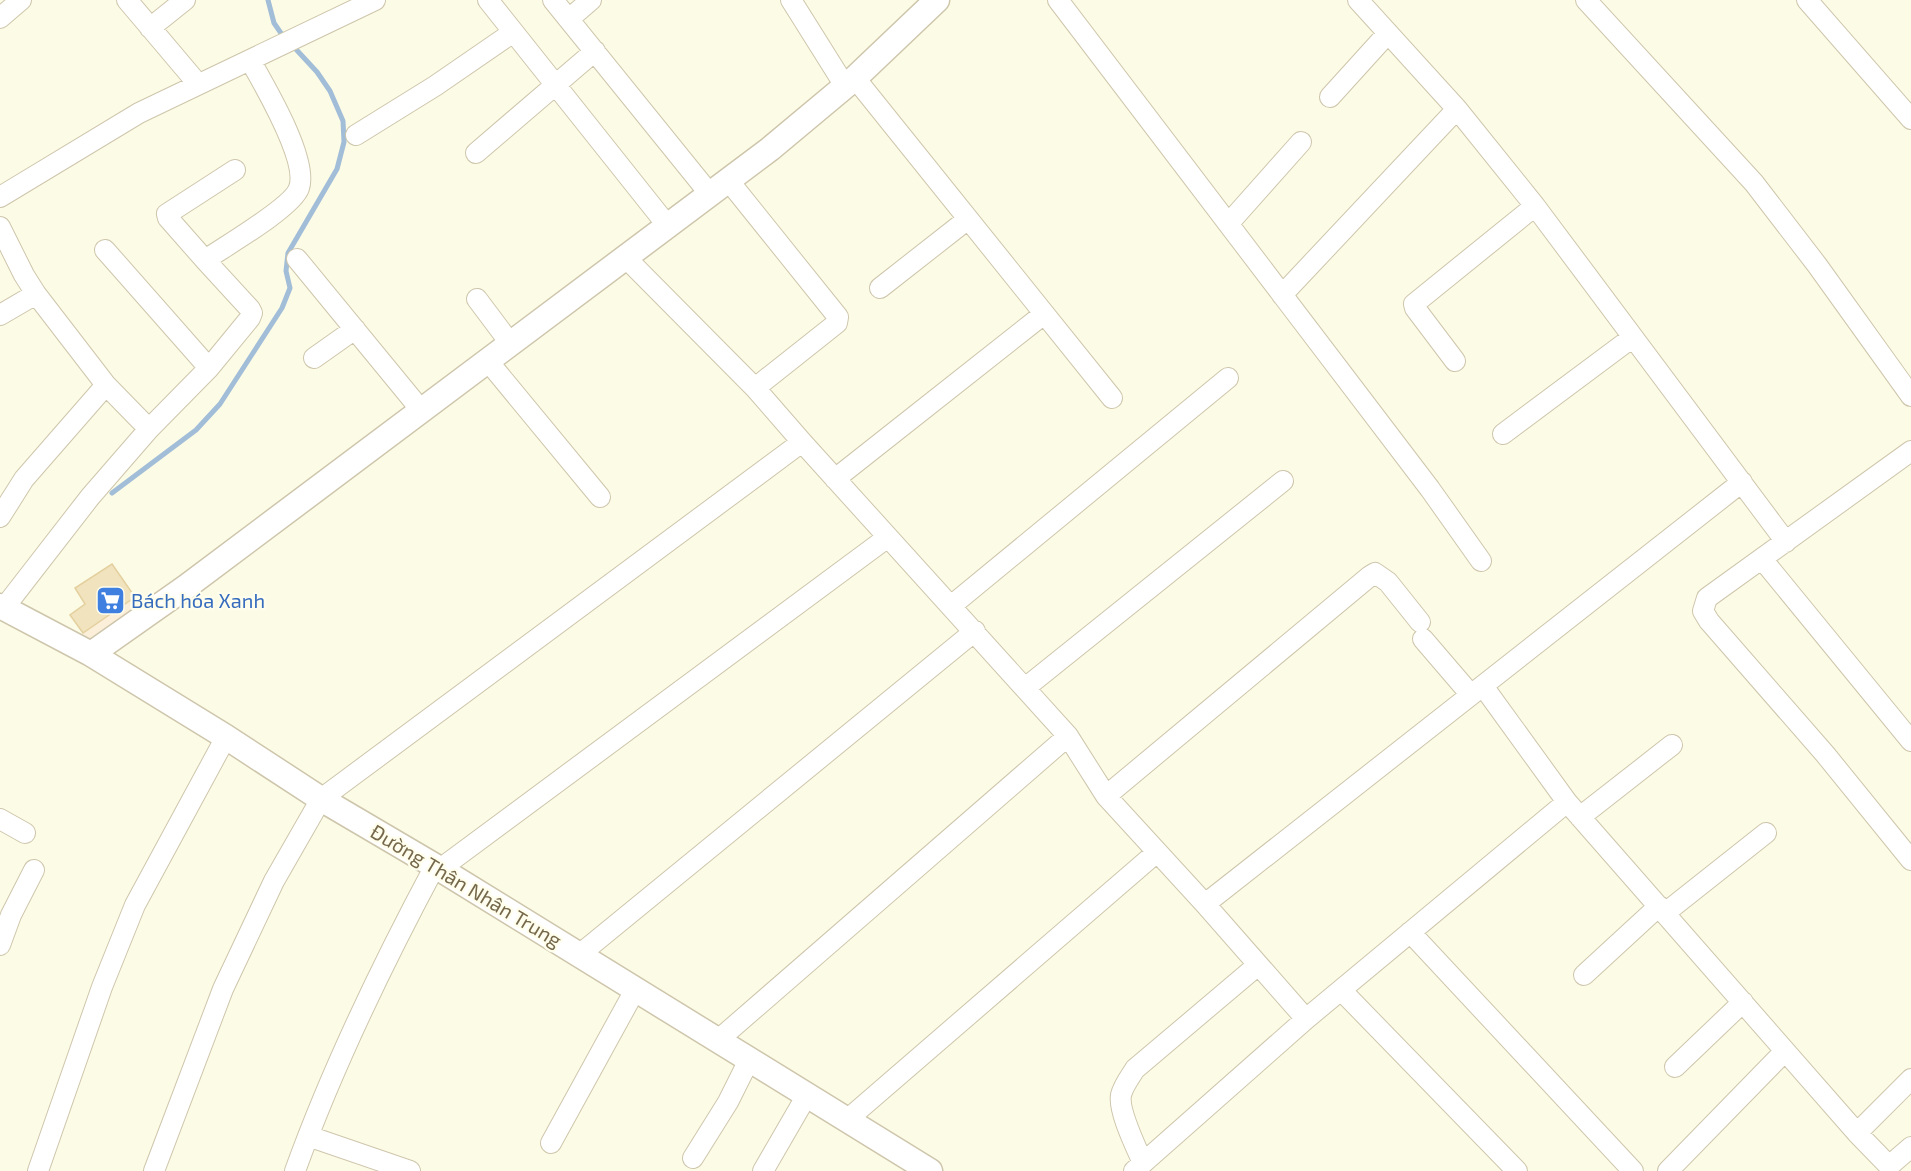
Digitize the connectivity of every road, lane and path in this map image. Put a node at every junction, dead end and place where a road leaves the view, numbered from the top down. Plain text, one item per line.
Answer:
1 (21, 0) edge
2 (127, 0) edge
3 (185, 0) edge
4 (375, 0) edge
5 (488, 0) edge
6 (553, 0) edge
7 (591, 0) edge
8 (790, 0) edge
9 (937, 0) edge
10 (1058, 0) edge
11 (1358, 0) edge
12 (1586, 0) edge
13 (1807, 0) edge
14 (0, 18) edge
15 (568, 19) junction
16 (150, 28) junction
17 (512, 33) junction
18 (1388, 33) junction
19 (595, 51) junction
20 (250, 60) junction
21 (850, 82) junction
22 (198, 84) junction
23 (554, 85) junction
24 (1330, 96) dead end
25 (1457, 109) junction
26 (1911, 119) edge
27 (356, 135) dead end
28 (1301, 142) dead end
29 (476, 153) dead end
30 (235, 170) dead end
31 (719, 187) junction
32 (0, 197) edge
33 (1535, 206) junction
34 (968, 219) junction
35 (1228, 223) junction
36 (667, 225) junction
37 (0, 227) edge
38 (105, 250) dead end
39 (626, 258) junction
40 (297, 259) dead end
41 (205, 260) junction
42 (880, 288) dead end
43 (36, 294) junction
44 (1282, 295) junction
45 (477, 299) dead end
46 (1044, 314) junction
47 (0, 315) edge
48 (355, 329) junction
49 (1633, 337) junction
50 (510, 343) junction
51 (314, 358) dead end
52 (487, 360) junction
53 (1455, 361) dead end
54 (209, 368) junction
55 (1228, 378) dead end
56 (106, 385) junction
57 (756, 387) junction
58 (1911, 396) edge
59 (1112, 398) dead end
60 (421, 410) junction
61 (149, 429) junction
62 (1503, 434) dead end
63 (802, 442) junction
64 (1910, 453) edge
65 (835, 479) junction
66 (1283, 481) dead end
67 (1742, 482) junction
68 (600, 497) dead end
69 (0, 517) edge
70 (888, 537) junction
71 (1786, 542) junction
72 (1762, 559) junction
73 (1481, 561) dead end
74 (951, 606) junction
75 (1, 609) edge
76 (975, 632) junction
77 (91, 654) junction
78 (1025, 688) junction
79 (1477, 691) junction
80 (1068, 736) junction
81 (226, 737) junction
82 (1911, 741) edge
83 (1672, 745) dead end
84 (1106, 796) junction
85 (321, 799) junction
86 (1567, 802) junction
87 (1580, 817) junction
88 (0, 819) edge
89 (25, 833) dead end
90 (1766, 833) dead end
91 (1157, 852) junction
92 (1911, 860) edge
93 (437, 867) junction
94 (34, 870) dead end
95 (1205, 904) junction
96 (1662, 910) junction
97 (6, 912) edge
98 (1410, 932) junction
99 (0, 945) edge
100 (579, 955) junction
101 (1258, 965) junction
102 (1584, 975) dead end
103 (635, 990) junction
104 (1341, 990) junction
105 (1743, 1002) junction
106 (1306, 1019) junction
107 (717, 1041) junction
108 (1785, 1051) junction
109 (749, 1060) junction
110 (1675, 1067) dead end
111 (1911, 1079) edge
112 (807, 1095) junction
113 (848, 1119) junction
114 (1857, 1133) junction
115 (308, 1136) junction
116 (551, 1143) dead end
117 (1911, 1147) edge
118 (693, 1158) dead end
119 (1138, 1167) edge
120 (1887, 1169) edge
121 (38, 1171) edge
122 (154, 1171) edge
123 (296, 1171) edge
124 (410, 1171) edge
125 (763, 1171) edge
126 (930, 1171) edge
127 (1517, 1171) edge
128 (1633, 1171) edge
129 (1668, 1171) edge

1 - 14 street
2 - 16 street
3 - 16 street
4 - 20 street
5 - 17 street
6 - 15 street
7 - 15 street
8 - 21 street
9 - 21 street
10 - 35 street
11 - 18 street
12 - 58 street
13 - 26 street
15 - 19 street
16 - 22 street
17 - 23 street
17 - 27 street
18 - 24 street
18 - 25 street
19 - 23 street
19 - 31 street
20 - 22 street
20 - 41 street
21 - 31 street
21 - 34 street
22 - 32 street
23 - 29 street
23 - 36 street
25 - 33 street
25 - 44 street
28 - 35 street
30 - 41 street
31 - 36 street
31 - 57 street
33 - 49 street
33 - 53 street
34 - 42 street
34 - 46 street
35 - 44 street
36 - 39 street
37 - 43 street
38 - 54 street
39 - 50 street
39 - 57 street
40 - 48 street
41 - 54 street
43 - 47 street
43 - 56 street
44 - 73 street
45 - 50 street
46 - 59 street
46 - 65 street
48 - 51 street
48 - 60 street
49 - 62 street
49 - 67 street
50 - 52 street
52 - 60 street
52 - 68 street
54 - 61 street
55 - 74 street
56 - 61 street
56 - 69 street
57 - 63 street
60 - 77 street
61 - 75 street
63 - 65 street
63 - 85 street
64 - 71 street
65 - 70 street
66 - 78 street
67 - 71 street
67 - 79 street
70 - 74 street
70 - 93 street
71 - 72 street
72 - 82 street
72 - 92 street
74 - 76 street
75 - 77 street, Đường Thân Nhân Trung
76 - 78 street
76 - 100 street
77 - 81 street, Đường Thân Nhân Trung
78 - 80 street
79 - 84 street
79 - 86 street
79 - 95 street
80 - 84 street
80 - 107 street
81 - 85 street, Đường Thân Nhân Trung
81 - 121 street
83 - 87 street
84 - 91 street
85 - 93 street, Đường Thân Nhân Trung
85 - 122 street
86 - 87 street
86 - 98 street
87 - 96 street
88 - 89 street
90 - 96 street
91 - 95 street
91 - 113 street
93 - 100 street, Đường Thân Nhân Trung
93 - 115 street
94 - 97 street
95 - 101 street
96 - 102 street
96 - 105 street
97 - 99 street
98 - 104 street
98 - 128 street
100 - 103 street, Đường Thân Nhân Trung
101 - 106 street
101 - 119 street
103 - 107 street, Đường Thân Nhân Trung
103 - 116 street
104 - 106 street
104 - 127 street
105 - 108 street
105 - 110 street
106 - 119 street
107 - 109 street, Đường Thân Nhân Trung
108 - 114 street
108 - 129 street
109 - 112 street, Đường Thân Nhân Trung
109 - 118 street
111 - 114 street
112 - 113 street, Đường Thân Nhân Trung
112 - 125 street
113 - 126 street, Đường Thân Nhân Trung
114 - 120 street
115 - 123 street
115 - 124 street
117 - 120 street

